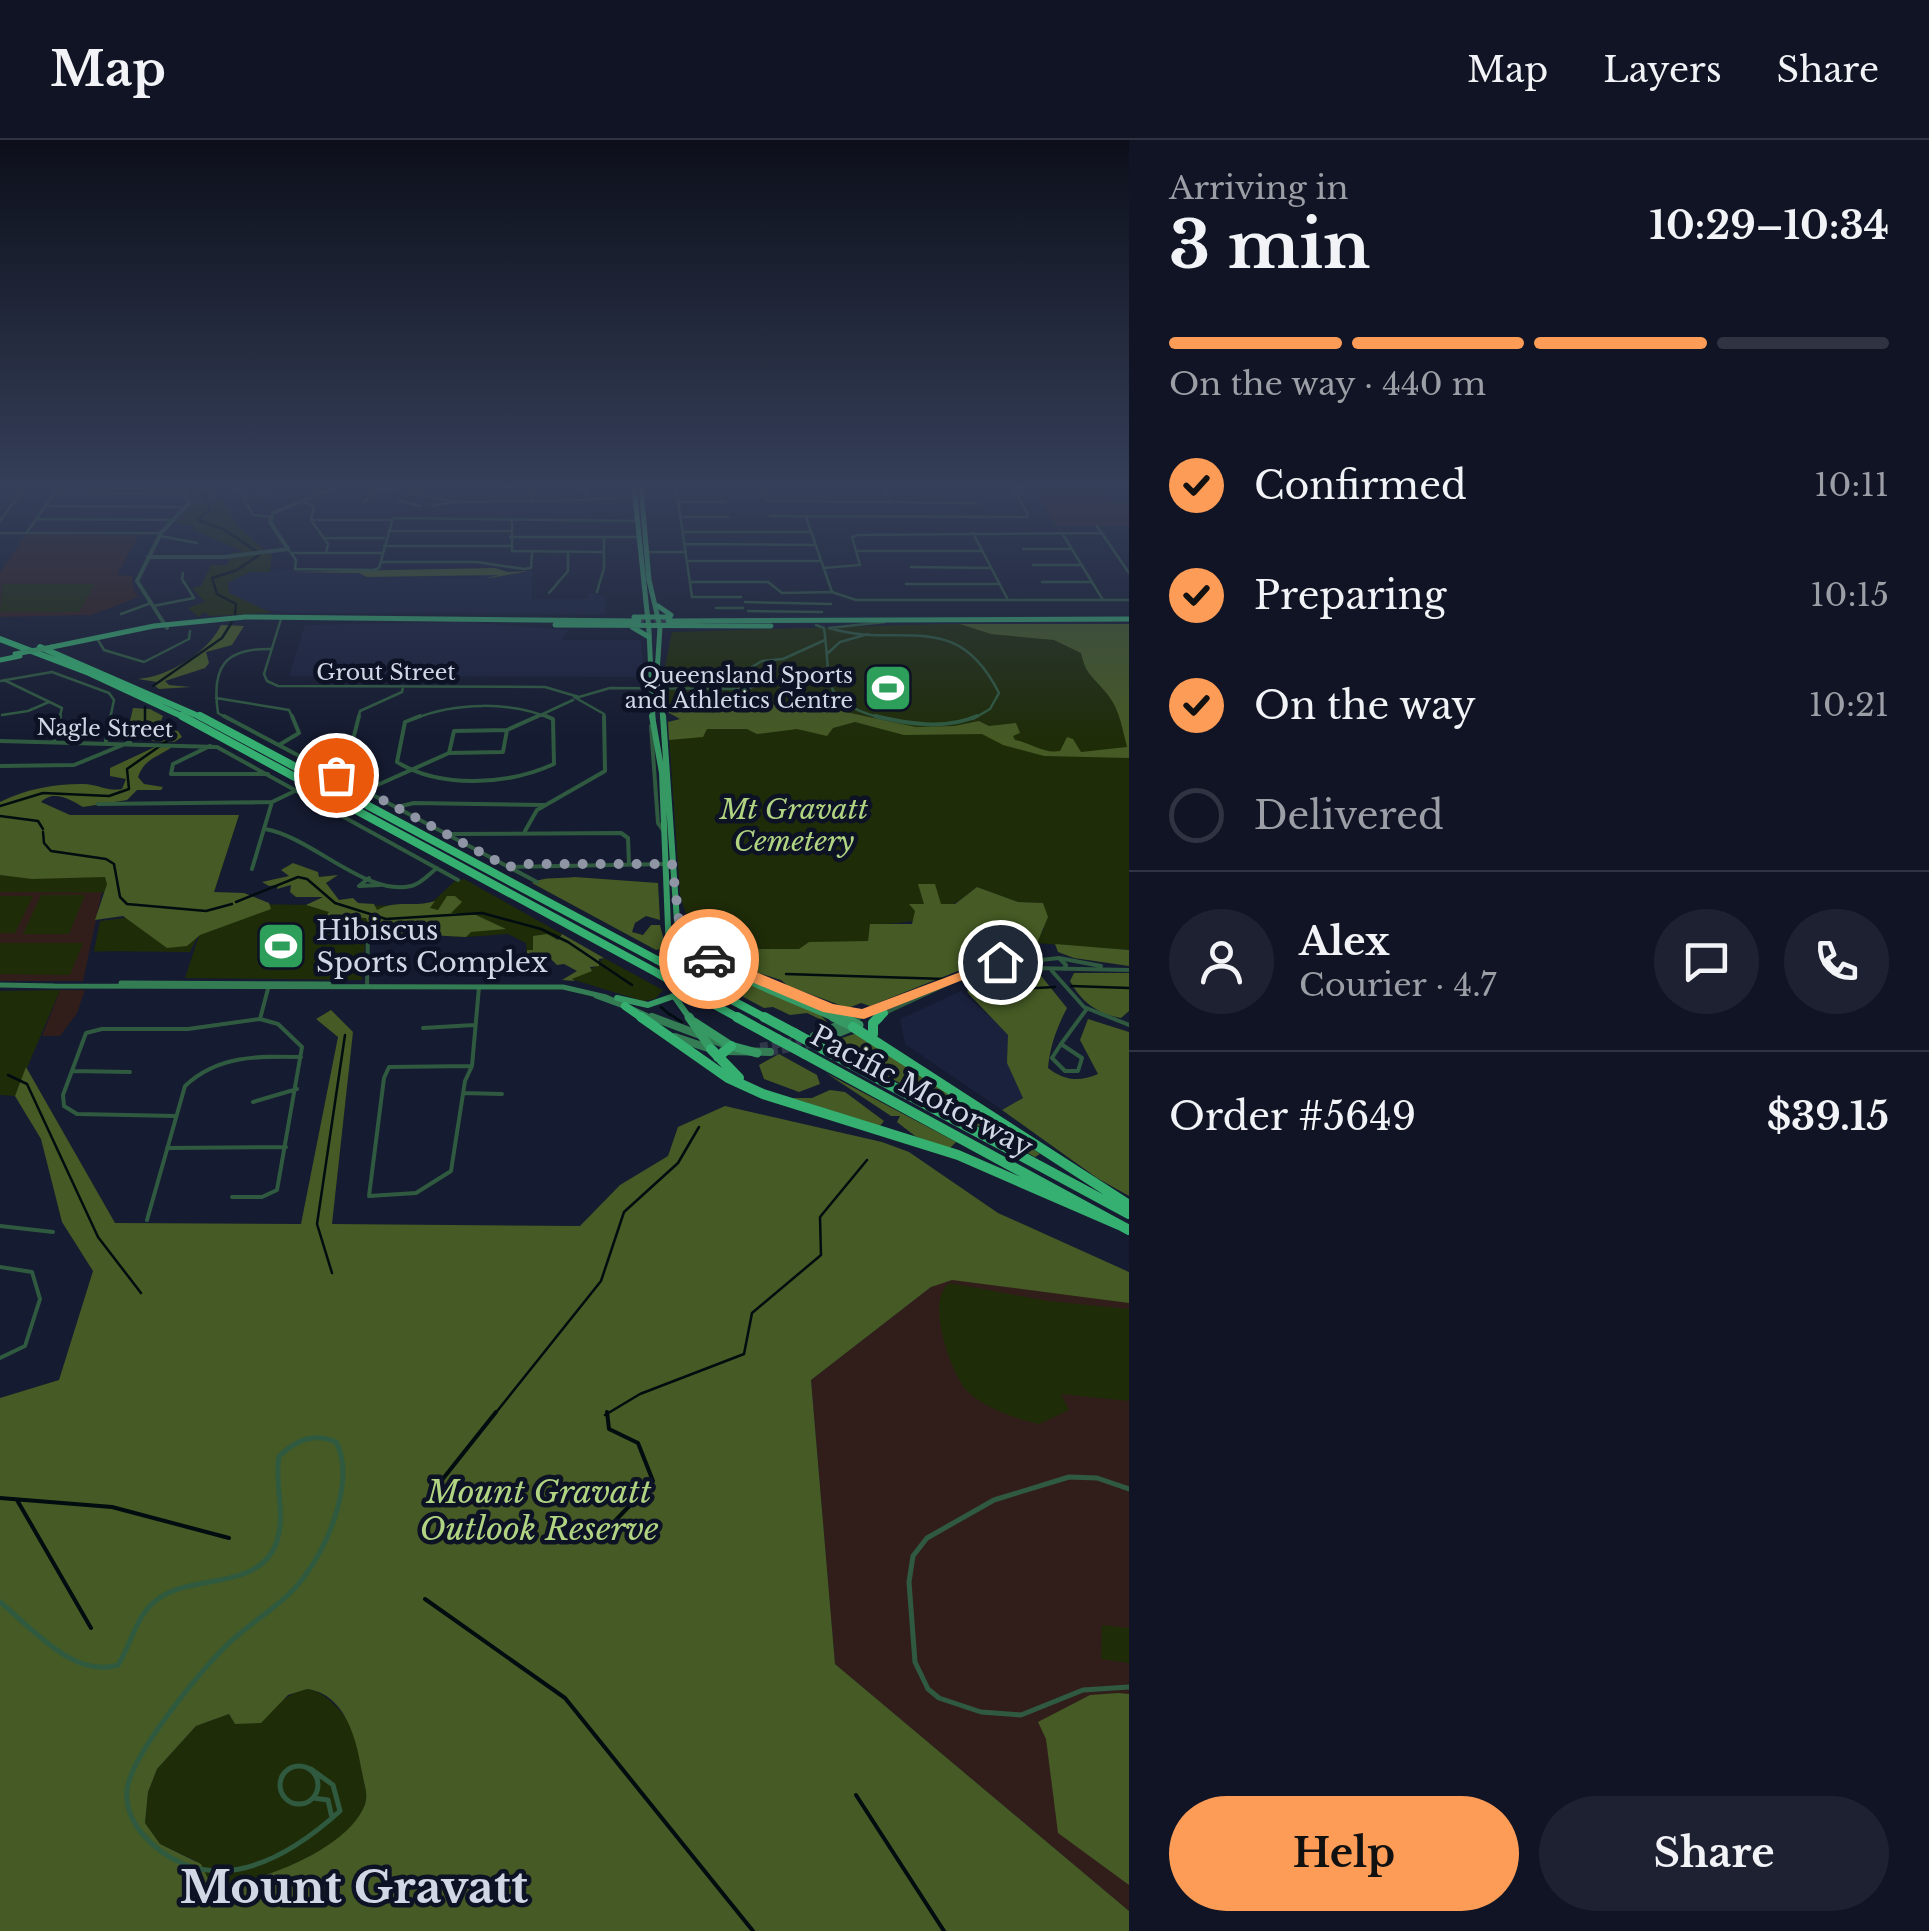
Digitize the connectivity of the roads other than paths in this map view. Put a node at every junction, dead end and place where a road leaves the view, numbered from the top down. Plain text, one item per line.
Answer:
1 (141, 571) edge
2 (568, 571) edge
3 (601, 571) edge
4 (644, 571) edge
5 (647, 571) edge
6 (688, 571) edge
7 (824, 571) edge
8 (992, 571) edge
9 (1085, 571) edge
10 (184, 573) dead end
11 (690, 582) junction
12 (1042, 582) dead end
13 (1092, 582) junction
14 (906, 584) dead end
15 (999, 584) junction
16 (598, 592) dead end
17 (832, 592) junction
18 (549, 593) dead end
19 (787, 593) junction
20 (731, 598) junction
21 (1008, 600) junction
22 (1103, 600) junction
23 (1129, 600) edge
24 (789, 604) junction
25 (831, 604) dead end
26 (152, 605) junction
27 (658, 606) junction
28 (716, 608) dead end
29 (732, 608) junction
30 (746, 610) joint
31 (822, 612) dead end
32 (792, 613) junction
33 (121, 614) dead end
34 (647, 614) junction
35 (510, 616) junction
36 (659, 617) junction
37 (676, 617) junction
38 (282, 618) junction
39 (876, 618) junction
40 (1129, 620) edge
41 (890, 622) junction
42 (930, 622) junction
43 (637, 623) junction
44 (816, 625) junction
45 (166, 626) junction
46 (648, 627) junction
47 (138, 628) junction
48 (149, 630) junction
49 (660, 630) junction
50 (190, 631) dead end
51 (878, 632) junction
52 (0, 636) edge
53 (649, 637) junction
54 (826, 638) junction
55 (98, 640) junction
56 (838, 644) junction
57 (814, 647) junction
58 (54, 648) junction
59 (272, 649) junction
60 (827, 649) junction
61 (0, 659) edge
62 (2, 681) edge
63 (404, 687) junction
64 (655, 688) junction
65 (216, 698) junction
66 (576, 698) junction
67 (49, 702) junction
68 (543, 714) junction
69 (2, 715) edge
70 (506, 730) junction
71 (0, 740) edge
72 (54, 741) junction
73 (106, 741) junction
74 (130, 742) junction
75 (279, 744) junction
76 (210, 746) junction
77 (449, 753) junction
78 (0, 766) edge
79 (409, 770) junction
80 (268, 774) junction
81 (336, 775) junction
82 (297, 790) junction
83 (363, 792) junction
84 (272, 802) junction
85 (98, 804) dead end
86 (544, 805) junction
87 (329, 807) junction
88 (398, 807) junction
89 (265, 829) junction
90 (525, 832) junction
91 (450, 835) junction
92 (629, 864) junction
93 (667, 864) junction
94 (508, 867) junction
95 (437, 868) junction
96 (252, 869) dead end
97 (369, 878) junction
98 (458, 880) dead end
99 (537, 882) dead end
100 (380, 884) junction
101 (368, 934) dead end
102 (669, 953) tunnel mouth
103 (1059, 958) junction
104 (1041, 960) junction
105 (1062, 970) junction
106 (1050, 971) junction
107 (972, 974) junction
108 (1060, 982) junction
109 (0, 985) edge
110 (268, 986) junction
111 (768, 986) junction
112 (367, 987) junction
113 (479, 987) junction
114 (938, 989) junction
115 (621, 1002) junction
116 (1086, 1010) junction
117 (884, 1014) junction
118 (684, 1016) junction
119 (260, 1019) junction
120 (854, 1022) junction
121 (1129, 1025) edge
122 (474, 1026) junction
123 (423, 1028) dead end
124 (874, 1034) junction
125 (819, 1041) junction
126 (1062, 1044) junction
127 (888, 1047) junction
128 (718, 1049) junction
129 (758, 1050) joint
130 (770, 1052) tunnel mouth
131 (301, 1056) junction
132 (472, 1066) junction
133 (74, 1071) junction
134 (130, 1072) dead end
135 (748, 1086) junction
136 (297, 1089) junction
137 (462, 1093) junction
138 (502, 1094) dead end
139 (253, 1102) dead end
140 (176, 1116) junction
141 (167, 1148) junction
142 (286, 1148) junction
143 (232, 1198) dead end
144 (1129, 1205) edge
145 (1129, 1214) edge
146 (147, 1220) dead end
147 (0, 1226) edge
148 (1124, 1228) edge
149 (53, 1232) dead end
150 (0, 1267) edge
151 (0, 1358) edge
152 (1129, 1489) edge
153 (1013, 1493) joint
154 (0, 1602) edge
155 (1129, 1687) edge
156 (311, 1769) junction
157 (310, 1798) junction
158 (332, 1818) junction

1 - 26 street
2 - 18 street
3 - 16 street
4 - 34 main road
5 - 27 main road
6 - 11 street
7 - 17 street
8 - 15 street
9 - 13 street
10 - 26 street
11 - 19 street
11 - 20 street
12 - 13 street
13 - 22 street
14 - 15 street
15 - 21 street
17 - 19 street
17 - 21 street
19 - 24 street
20 - 24 street
20 - 29 street
21 - 22 street
22 - 23 street
24 - 25 street
24 - 32 street
26 - 33 street
26 - 45 street
27 - 36 main road
27 - 37 highway
28 - 29 street
29 - 30 street
30 - 32 street
31 - 32 street
34 - 35 highway
34 - 36 highway
34 - 46 main road
35 - 38 highway
35 - 43 highway
36 - 37 highway
36 - 49 main road
37 - 39 highway
38 - 43 highway
38 - 45 highway
38 - 59 street
39 - 40 highway
39 - 42 highway
40 - 42 highway
41 - 42 highway
41 - 44 highway
41 - 51 street
43 - 46 highway
43 - 53 highway
44 - 49 highway
44 - 54 street
45 - 47 highway
45 - 48 highway
46 - 49 highway
46 - 53 main road
47 - 48 highway
47 - 58 highway
48 - 55 highway
49 - 64 main road
50 - 55 street
51 - 56 street
51 - 60 street
52 - 125 highway, Pacific Motorway, bridge
52 - 148 highway, Pacific Motorway, bridge
53 - 64 main road
54 - 57 street
54 - 60 street
55 - 58 highway
56 - 60 street
56 - 60 street
57 - 60 street
57 - 64 street
58 - 61 highway, bridge
59 - 63 street, Grout Street
59 - 65 street
62 - 67 street
62 - 73 street
63 - 66 street, Grout Street
63 - 81 street
64 - 66 street
64 - 93 main road
64 - 93 main road
65 - 75 street
65 - 75 street
66 - 68 street
66 - 86 street
67 - 69 street
67 - 72 street
68 - 70 street
68 - 79 street
68 - 79 street
70 - 77 street
70 - 77 street
71 - 72 street, Nagle Street
72 - 73 street, Nagle Street
73 - 74 street, Nagle Street
74 - 76 street, Nagle Street
74 - 78 street
75 - 81 street
76 - 80 street
76 - 80 street
77 - 79 street
79 - 83 street
80 - 82 street
81 - 83 street
82 - 84 street
82 - 87 street
83 - 87 street, bridge
83 - 88 street
84 - 85 street
84 - 89 street
86 - 88 street
86 - 90 street
87 - 95 street
88 - 91 street
89 - 96 street
89 - 97 street
90 - 91 street
90 - 92 street
91 - 94 street
92 - 93 street
92 - 94 street
93 - 102 main road
93 - 111 main road
94 - 99 street
95 - 98 street
95 - 100 street
97 - 100 street
97 - 100 street
101 - 112 street
103 - 104 street
103 - 105 street
103 - 105 street
104 - 106 street
104 - 107 street
105 - 106 street
105 - 108 street
106 - 107 street
106 - 108 street
107 - 114 street
108 - 116 street
109 - 110 main road
110 - 112 main road
110 - 119 street
111 - 120 main road
111 - 120 main road
112 - 113 main road
113 - 115 main road
113 - 122 street
114 - 117 street
114 - 120 street
115 - 118 main road
115 - 128 main road
115 - 135 highway
116 - 121 street
116 - 126 street
117 - 120 street
117 - 124 highway
118 - 128 main road
118 - 128 main road
119 - 131 street
119 - 133 street
120 - 124 highway
120 - 125 main road
120 - 127 highway
122 - 123 street
122 - 132 street
124 - 127 highway
125 - 145 highway, Pacific Motorway
126 - 126 street
127 - 144 highway
128 - 129 main road
128 - 135 highway
129 - 130 main road
131 - 136 street
131 - 140 street
132 - 137 street
132 - 137 street
133 - 134 street
133 - 140 street
135 - 148 highway
136 - 139 street
136 - 142 street
137 - 138 street
140 - 141 street
141 - 142 street
141 - 146 street
142 - 143 street
147 - 149 street
150 - 151 street
152 - 153 street
153 - 155 street
154 - 158 street
156 - 157 street
156 - 157 street
156 - 158 street
157 - 158 street

